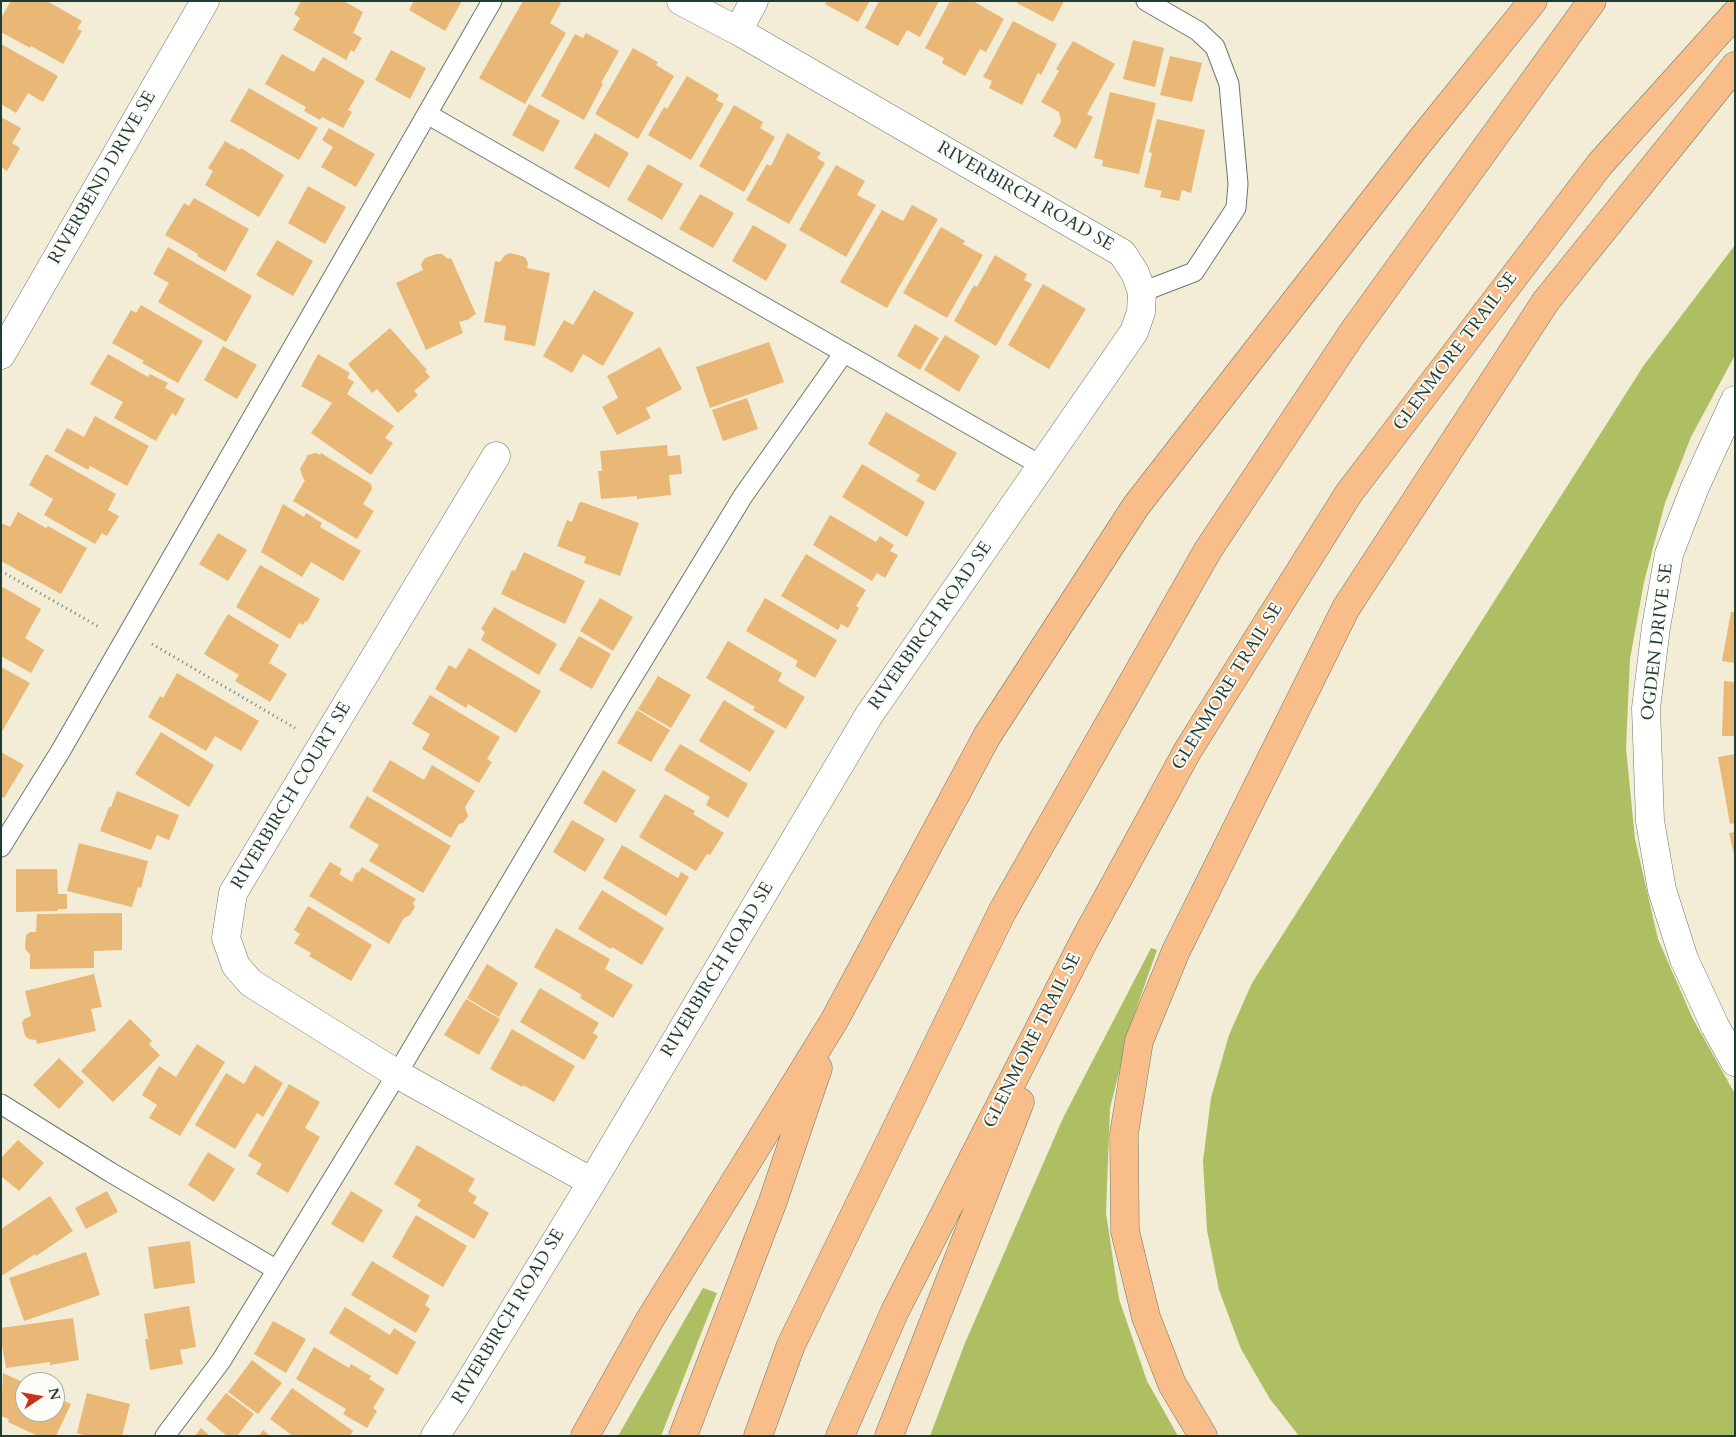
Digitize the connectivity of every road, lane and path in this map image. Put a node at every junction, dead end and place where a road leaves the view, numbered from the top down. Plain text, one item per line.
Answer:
1 (205, 1) edge
2 (492, 1) edge
3 (681, 1) edge
4 (754, 1) edge
5 (1146, 1) edge
6 (1532, 1) edge
7 (1592, 1) edge
8 (1735, 14) edge
9 (738, 31) junction
10 (1735, 66) edge
11 (428, 114) junction
12 (1142, 292) junction
13 (843, 354) junction
14 (1, 355) edge
15 (1735, 400) edge
16 (496, 456) dead end
17 (1042, 466) junction
18 (1, 572) edge
19 (126, 637) junction
20 (323, 744) junction
21 (1, 847) edge
22 (1084, 942) junction
23 (834, 1021) junction
24 (1735, 1062) edge
25 (397, 1074) junction
26 (1, 1104) edge
27 (592, 1182) junction
28 (277, 1270) junction
29 (165, 1436) edge
30 (435, 1436) edge
31 (585, 1436) edge
32 (683, 1436) edge
33 (758, 1436) edge
34 (840, 1436) edge
35 (889, 1436) edge
36 (1203, 1436) edge

1 - 14 street, RIVERBEND DRIVE SE
2 - 11 lane
3 - 9 street, RIVERBIRCH ROAD SE
4 - 9 street
5 - 12 lane
6 - 23 highway
7 - 33 highway
8 - 22 highway, GLENMORE TRAIL SE
9 - 12 street, RIVERBIRCH ROAD SE
10 - 36 highway
11 - 13 lane
11 - 19 lane
12 - 17 street, RIVERBIRCH ROAD SE
13 - 17 lane
13 - 25 lane
15 - 24 street, OGDEN DRIVE SE
16 - 20 street, RIVERBIRCH COURT SE
17 - 27 street, RIVERBIRCH ROAD SE
18 - 19 path
19 - 20 path
19 - 21 lane
20 - 25 street, RIVERBIRCH COURT SE
22 - 34 highway, GLENMORE TRAIL SE
22 - 35 highway
23 - 31 highway
23 - 32 highway
25 - 27 street, RIVERBIRCH COURT SE
25 - 28 lane
26 - 28 lane
27 - 30 street, RIVERBIRCH ROAD SE
28 - 29 lane

